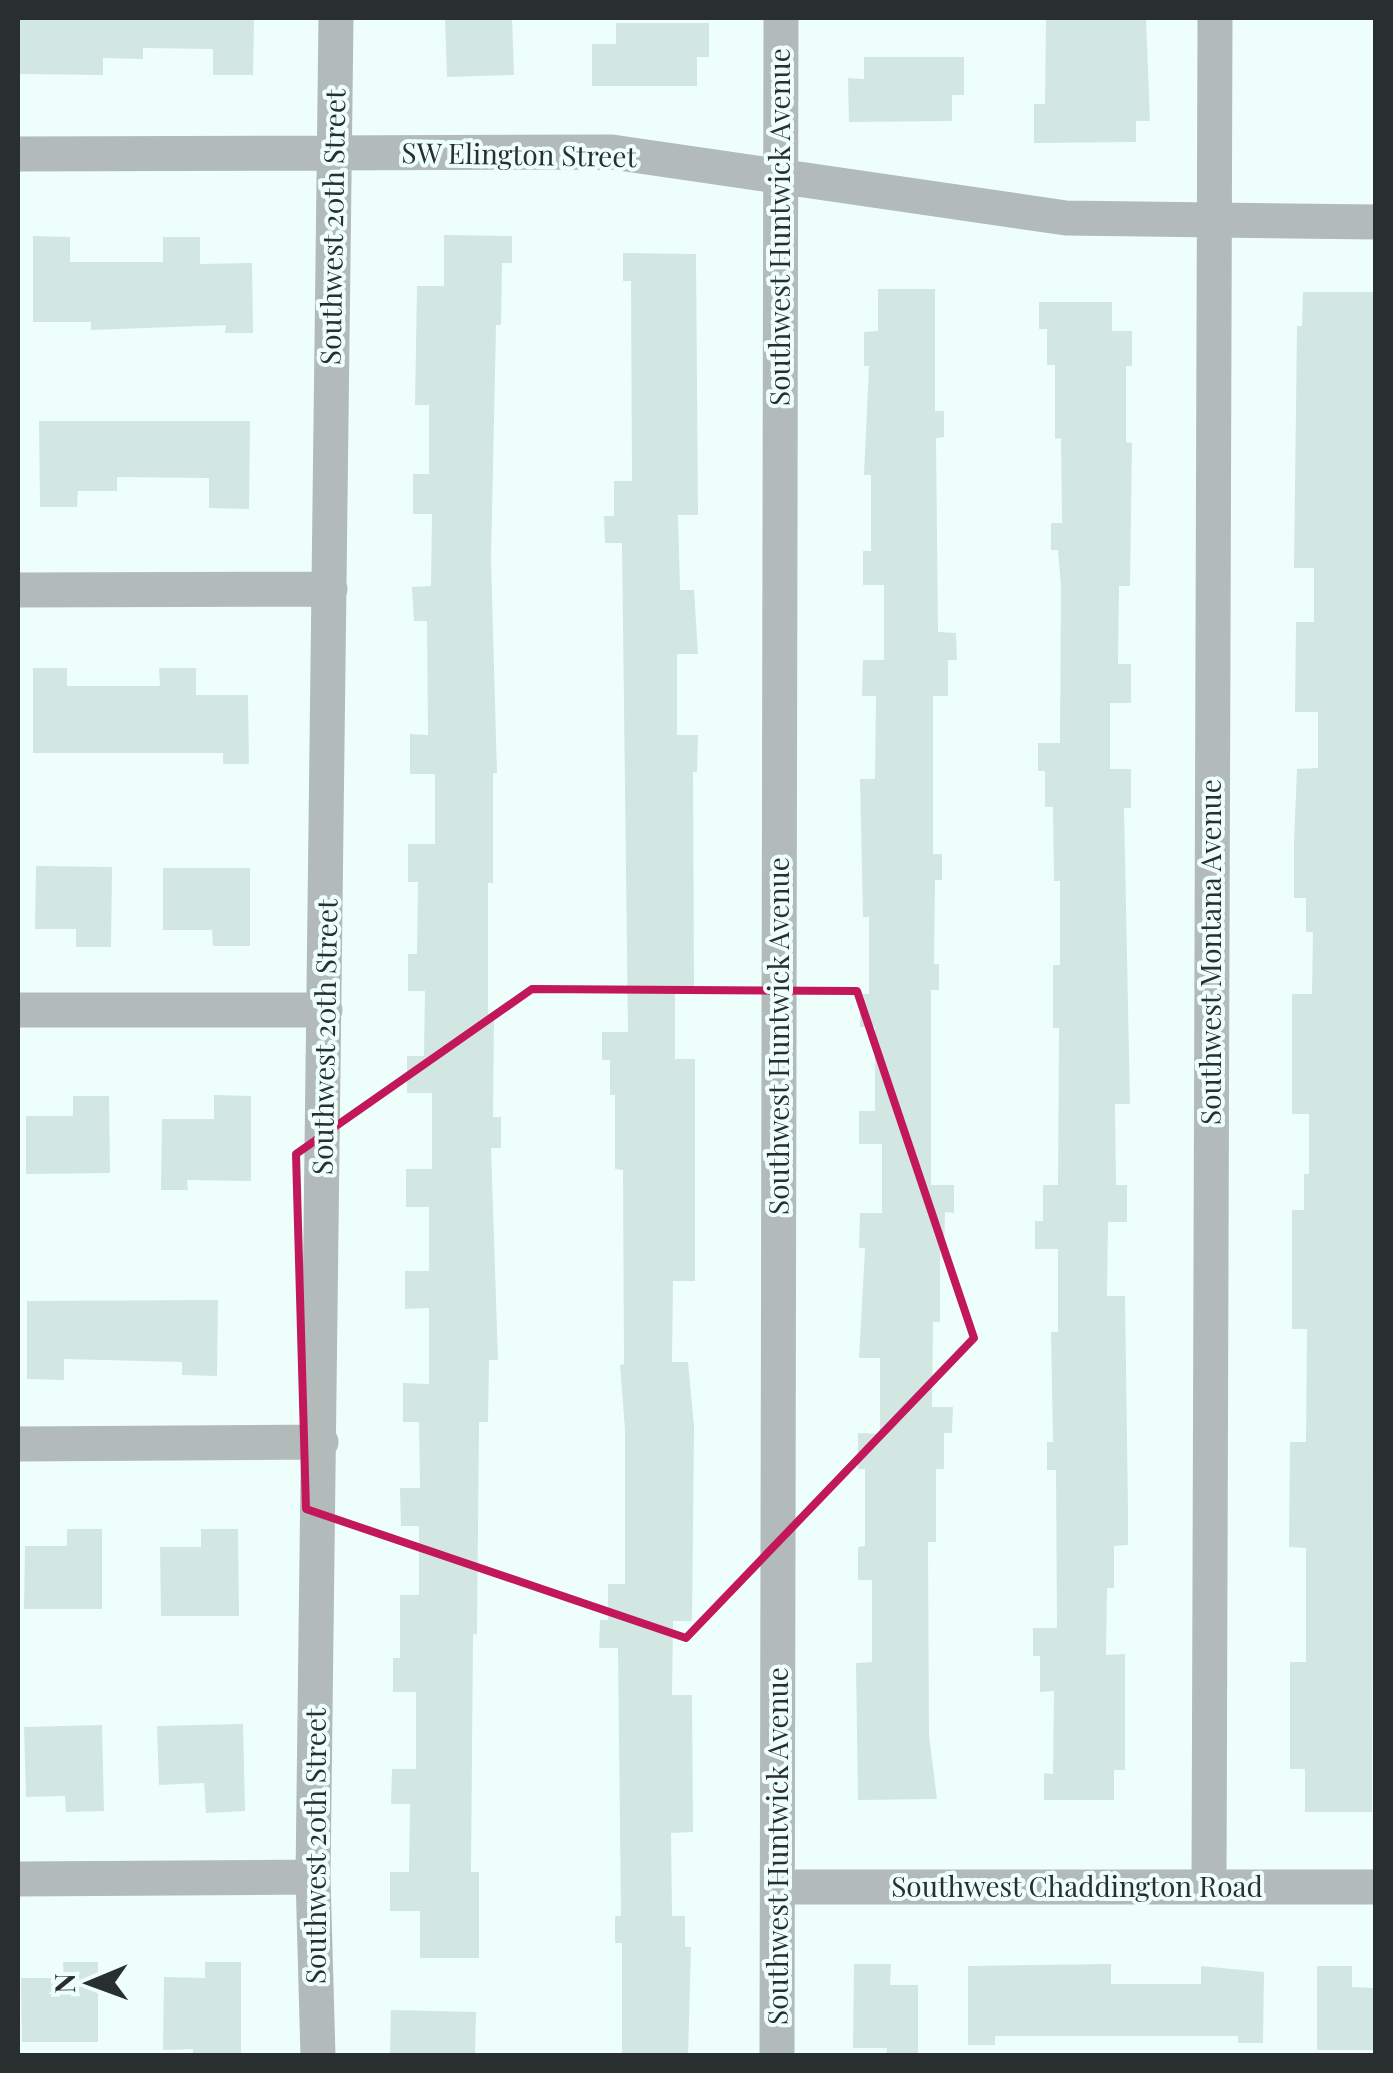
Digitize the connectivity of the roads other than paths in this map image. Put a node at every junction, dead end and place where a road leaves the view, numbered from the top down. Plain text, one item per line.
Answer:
1 (336, 18) edge
2 (781, 18) edge
3 (1215, 18) edge
4 (334, 152) junction
5 (18, 154) edge
6 (780, 175) junction
7 (1214, 221) junction
8 (1376, 222) edge
9 (330, 589) junction
10 (18, 590) edge
11 (18, 1010) edge
12 (325, 1010) junction
13 (321, 1442) junction
14 (18, 1444) edge
15 (313, 1877) junction
16 (18, 1879) edge
17 (778, 1886) junction
18 (1209, 1887) junction
19 (1376, 1888) edge
20 (318, 2056) edge
21 (778, 2056) edge

1 - 4 street, Southwest 20th Street
2 - 6 street, Southwest Huntwick Avenue
3 - 7 street, Southwest Montana Avenue
4 - 5 street, SW Elington Street
4 - 6 street, SW Elington Street
4 - 9 street, Southwest 20th Street
6 - 7 street, SW Elington Street
6 - 17 street, Southwest Huntwick Avenue
7 - 8 street, SW Elington Street
7 - 18 street, Southwest Montana Avenue
9 - 10 street
9 - 12 street, Southwest 20th Street
11 - 12 street
12 - 13 street, Southwest 20th Street
13 - 14 street
13 - 15 street, Southwest 20th Street
15 - 16 street
15 - 20 street, Southwest 20th Street
17 - 18 street, Southwest Chaddington Road
17 - 21 street, Southwest Huntwick Avenue
18 - 19 street, Southwest Chaddington Road

